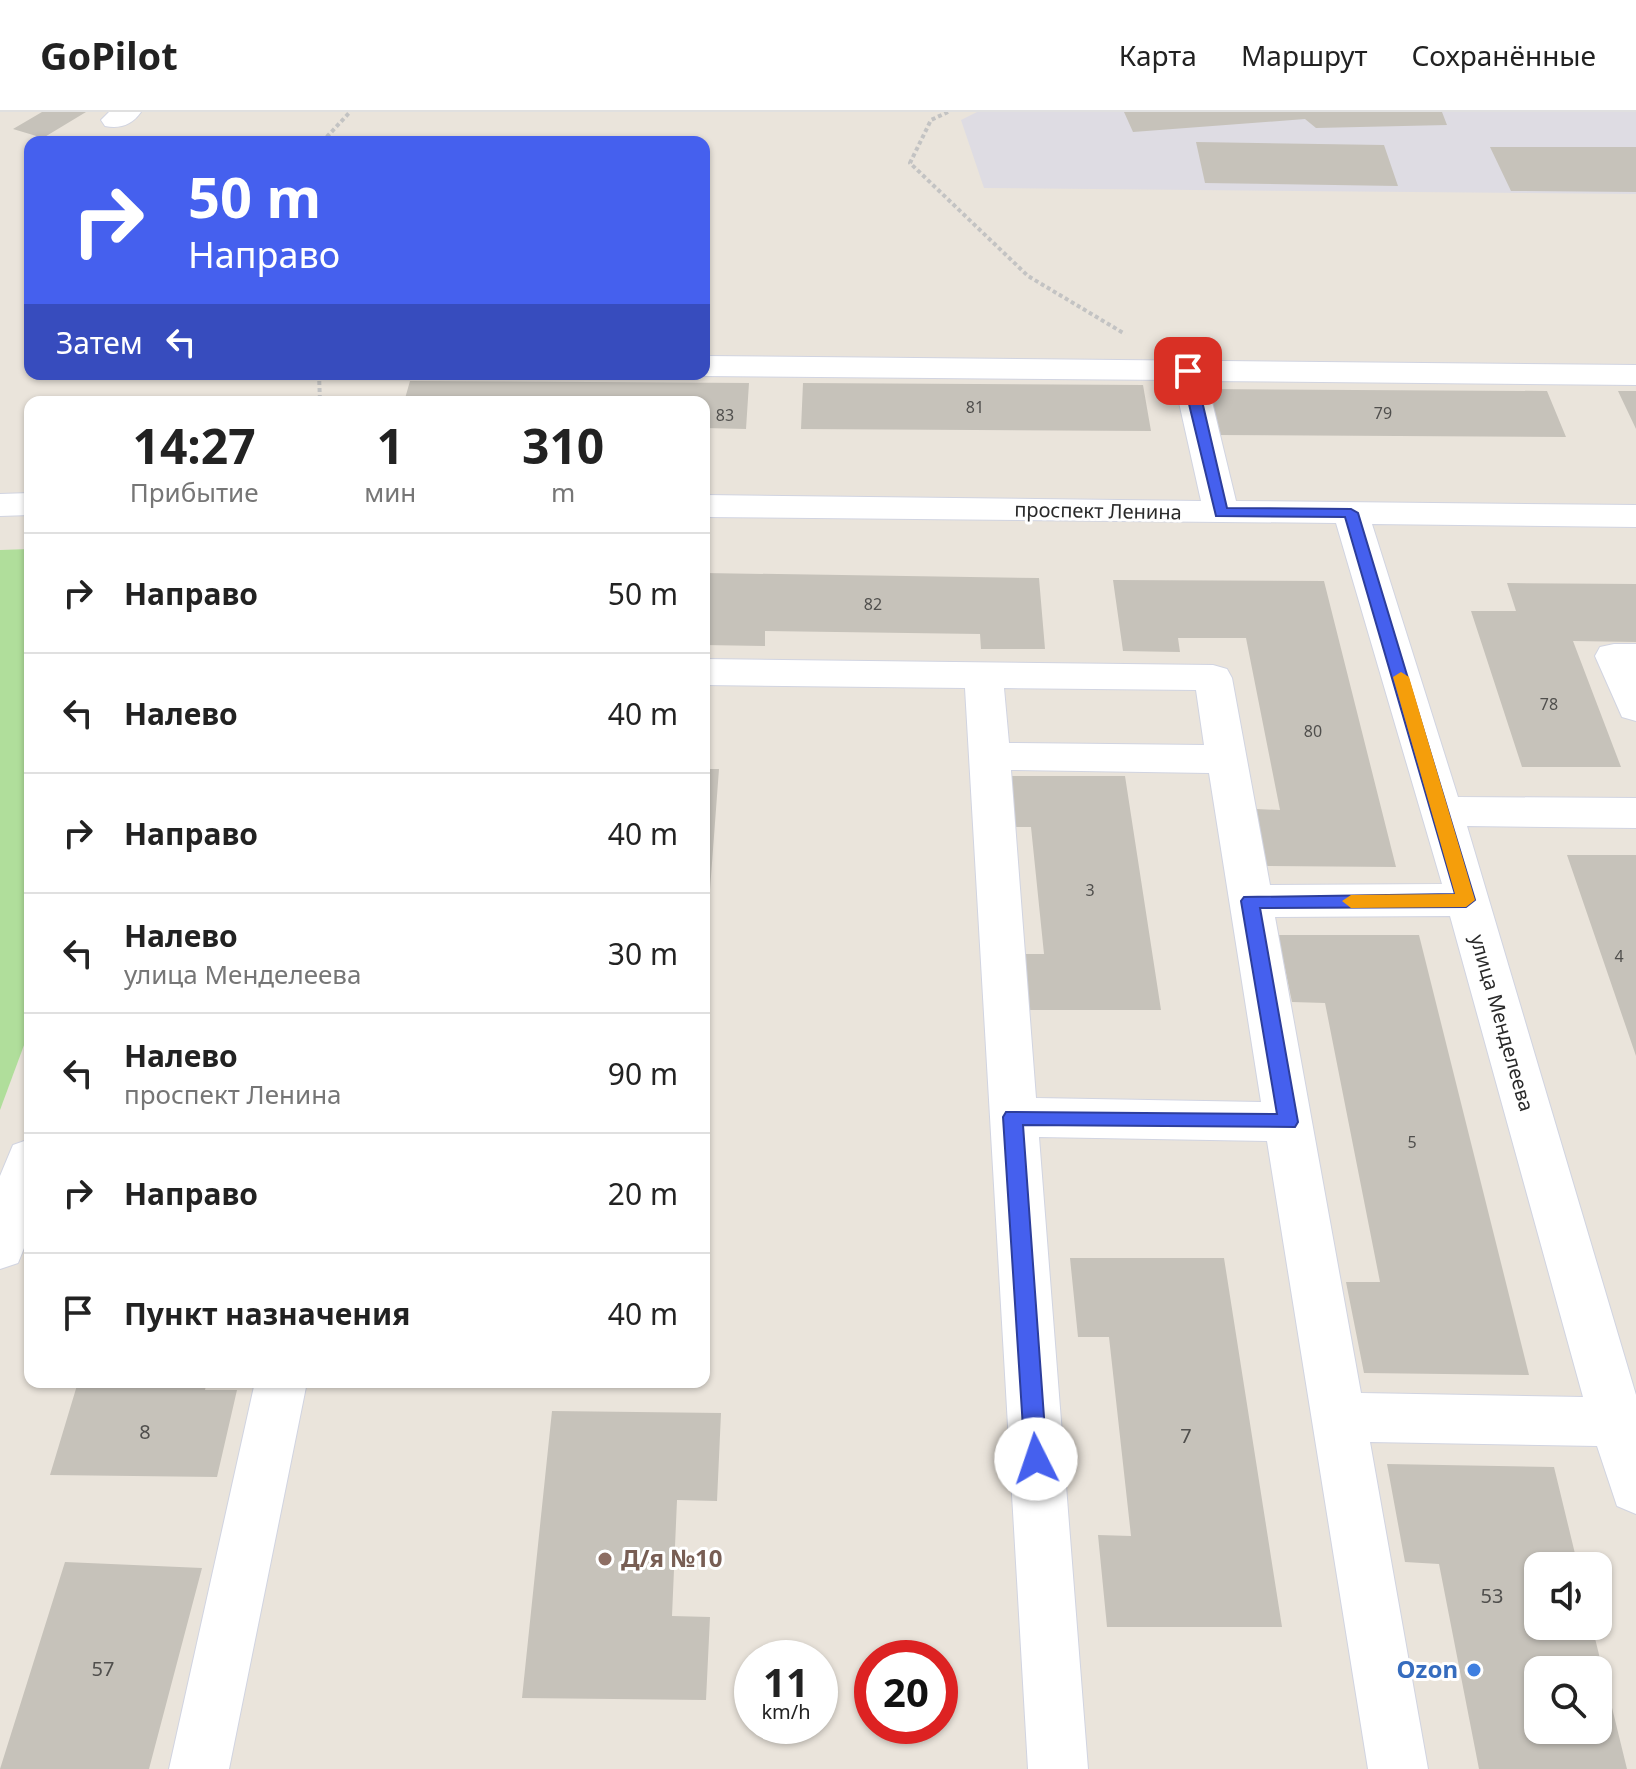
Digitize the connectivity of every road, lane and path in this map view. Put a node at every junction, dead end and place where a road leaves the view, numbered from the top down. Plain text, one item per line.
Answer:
1 (350, 112) edge
2 (948, 112) edge
3 (328, 136) edge
4 (710, 366) edge
5 (1188, 371) junction
6 (1636, 375) edge
7 (24, 504) edge
8 (0, 505) edge
9 (710, 506) edge
10 (1221, 512) junction
11 (1351, 513) junction
12 (1636, 516) edge
13 (1636, 656) edge
14 (710, 672) edge
15 (984, 676) junction
16 (1636, 708) edge
17 (991, 756) junction
18 (1227, 759) junction
19 (1442, 811) junction
20 (1636, 813) edge
21 (1466, 900) junction
22 (1250, 901) junction
23 (1013, 1117) junction
24 (1288, 1122) junction
25 (24, 1177) edge
26 (0, 1248) edge
27 (280, 1388) edge
28 (1338, 1417) junction
29 (1617, 1422) junction
30 (1636, 1488) edge
31 (199, 1769) edge
32 (1058, 1769) edge
33 (1398, 1769) edge

1 - 3 path
2 - 5 path
4 - 5 street
5 - 6 street
5 - 10 street
7 - 8 street
9 - 10 street, проспект Ленина
10 - 11 street, проспект Ленина
11 - 12 street, проспект Ленина
11 - 19 street, улица Менделеева
13 - 16 street
14 - 15 street
15 - 17 street
15 - 18 street
17 - 18 street
17 - 23 street
18 - 22 street
19 - 20 street
19 - 21 street, улица Менделеева
21 - 22 street
21 - 29 street, улица Менделеева
22 - 24 street
23 - 24 street
23 - 32 street
24 - 28 street
25 - 26 street
27 - 31 street
28 - 29 street
28 - 33 street
29 - 30 street, улица Менделеева

